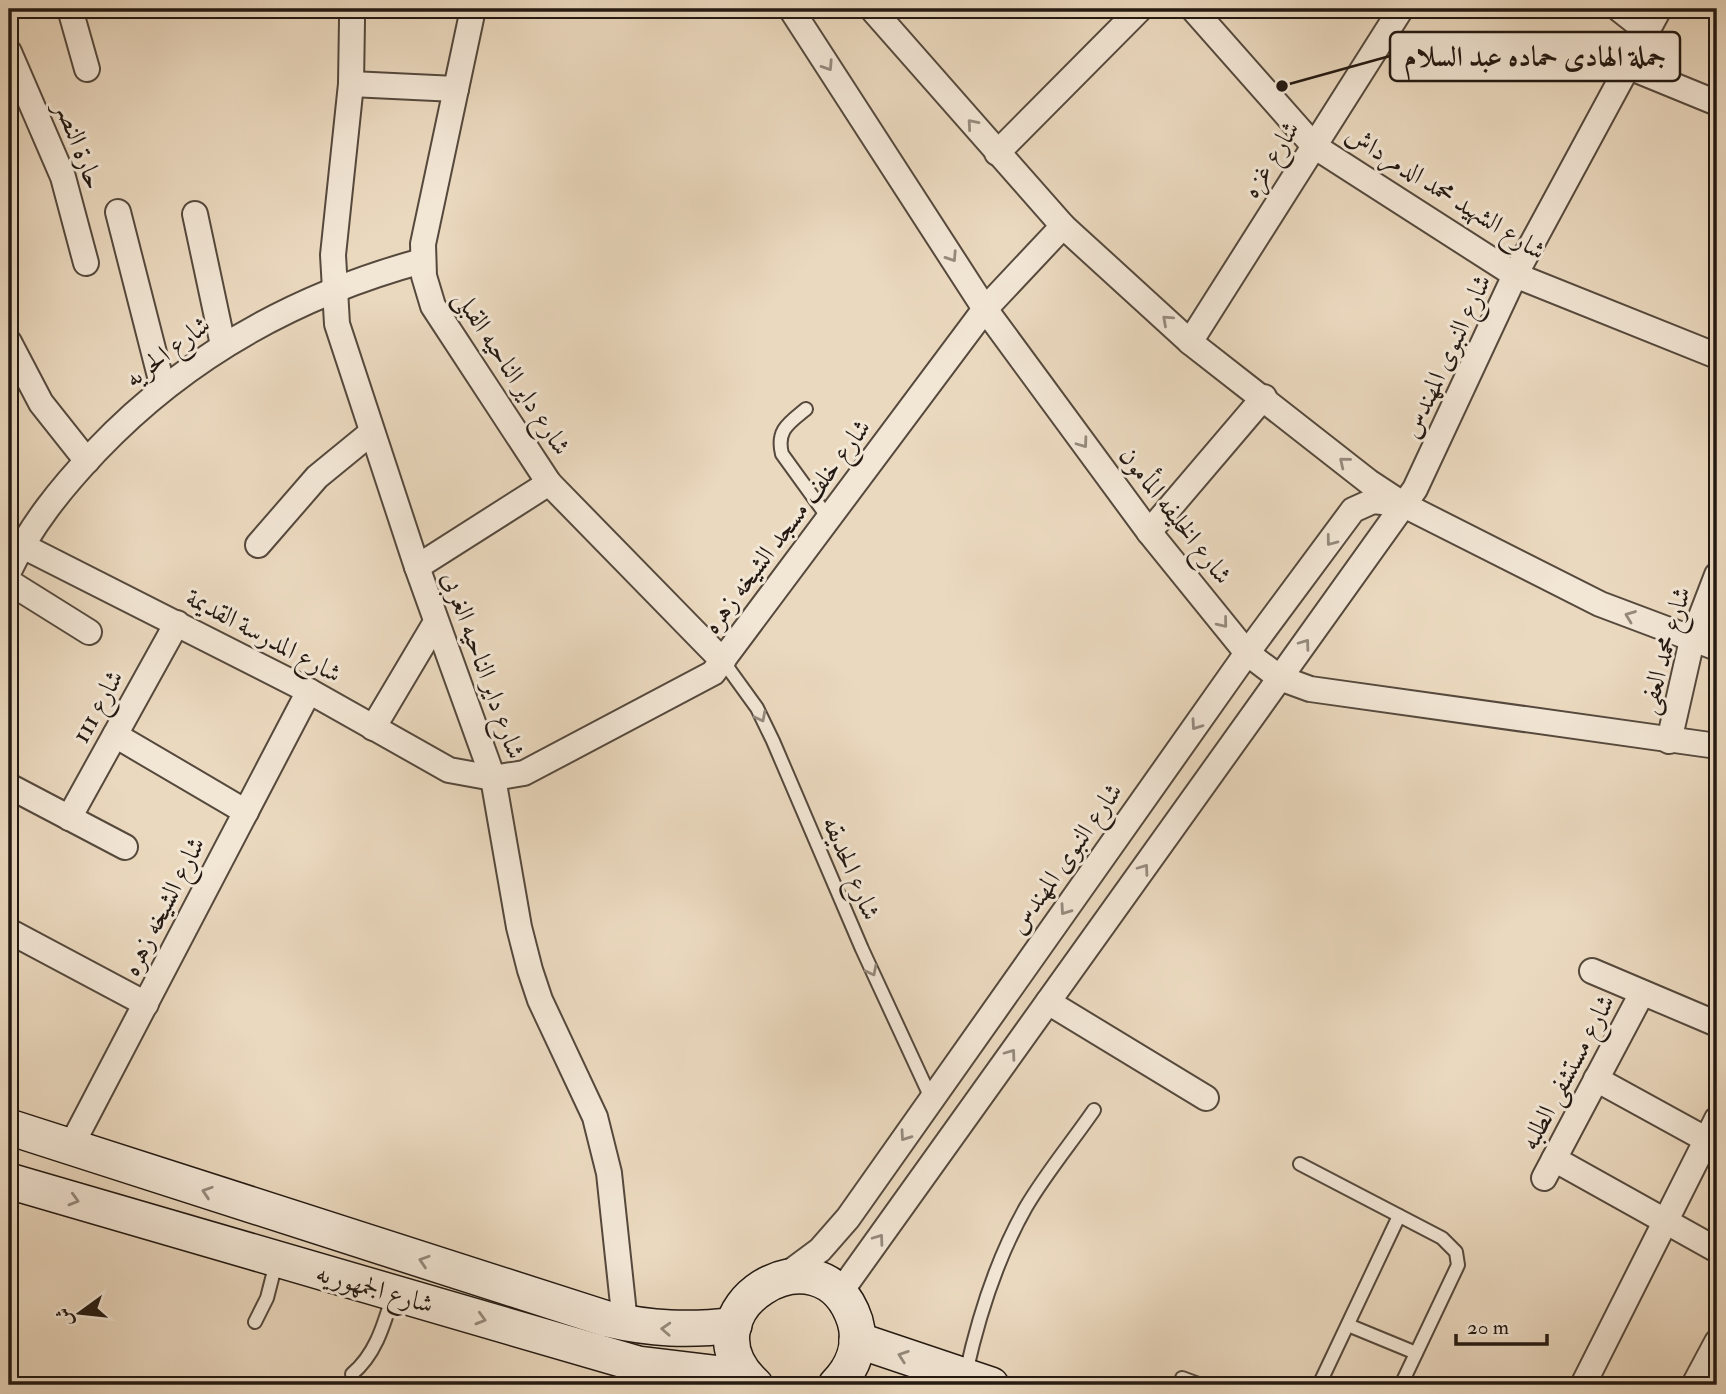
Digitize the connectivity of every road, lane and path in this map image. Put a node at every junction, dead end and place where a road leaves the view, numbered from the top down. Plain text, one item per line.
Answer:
1 (70, 9) edge
2 (473, 9) edge
3 (791, 9) edge
4 (872, 9) edge
5 (1140, 9) edge
6 (1193, 9) edge
7 (1401, 9) edge
8 (1619, 9) edge
9 (1659, 9) edge
10 (352, 20) dead end
11 (1647, 31) junction
12 (9, 52) edge
13 (1629, 67) junction
14 (87, 69) dead end
15 (351, 85) junction
16 (456, 89) junction
17 (1717, 103) edge
18 (1314, 146) junction
19 (997, 153) junction
20 (118, 212) dead end
21 (195, 214) dead end
22 (1063, 226) junction
23 (422, 261) junction
24 (86, 263) dead end
25 (1515, 275) junction
26 (333, 293) junction
27 (985, 309) junction
28 (9, 342) edge
29 (1190, 342) junction
30 (223, 345) junction
31 (1717, 356) edge
32 (163, 388) junction
33 (1264, 397) junction
34 (806, 409) dead end
35 (372, 432) junction
36 (87, 461) junction
37 (549, 483) junction
38 (1405, 505) junction
39 (829, 519) junction
40 (1149, 532) junction
41 (15, 541) edge
42 (258, 545) dead end
43 (417, 566) junction
44 (9, 571) edge
45 (1717, 575) edge
46 (9, 582) edge
47 (436, 622) junction
48 (177, 623) junction
49 (89, 632) dead end
50 (1692, 640) junction
51 (1717, 648) edge
52 (1248, 653) junction
53 (723, 661) junction
54 (1280, 678) junction
55 (309, 691) junction
56 (373, 728) junction
57 (115, 735) junction
58 (1668, 741) junction
59 (1717, 746) edge
60 (492, 778) junction
61 (9, 786) edge
62 (246, 812) junction
63 (69, 818) junction
64 (125, 847) dead end
65 (9, 931) edge
66 (1591, 971) dead end
67 (1642, 993) junction
68 (1048, 1002) junction
69 (146, 1004) junction
70 (1717, 1024) edge
71 (1596, 1079) junction
72 (931, 1098) junction
73 (1206, 1098) dead end
74 (1094, 1110) dead end
75 (9, 1127) edge
76 (1712, 1129) edge
77 (950, 1140) junction
78 (71, 1148) junction
79 (1300, 1164) dead end
80 (9, 1181) edge
81 (1399, 1216) junction
82 (1665, 1221) junction
83 (1717, 1250) edge
84 (277, 1259) junction
85 (785, 1276) junction
86 (393, 1293) junction
87 (839, 1294) junction
88 (255, 1322) dead end
89 (625, 1323) junction
90 (734, 1325) junction
91 (1348, 1325) junction
92 (858, 1340) junction
93 (1717, 1342) edge
94 (1416, 1353) junction
95 (352, 1374) dead end
96 (1182, 1378) dead end
97 (750, 1381) edge
98 (978, 1381) edge
99 (847, 1383) edge
100 (1588, 1383) edge
101 (1201, 1385) edge
102 (1319, 1385) edge
103 (1401, 1385) edge
104 (1694, 1385) edge

1 - 14 street
2 - 16 street, شارع داير الناحيه القبلى
3 -> 27 street, شارع الخليفه المأمون
19 -> 4 street
5 - 19 street
6 - 18 street, شارع الشهيد محمد الدمرداش
7 - 18 street, شارع غزه
8 - 11 street
9 - 11 street, شارع النبوى المهندس
10 - 15 street, شارع داير الناحيه الغربى
11 - 13 street, شارع النبوى المهندس
12 - 24 street, حارة النصر
13 - 17 street
13 - 25 street, شارع النبوى المهندس
15 - 16 street
15 - 26 street, شارع داير الناحيه الغربى
16 - 23 street, شارع داير الناحيه القبلى
18 - 25 street, شارع الشهيد محمد الدمرداش
18 - 29 street, شارع غزه
19 - 22 street
20 - 32 street
21 - 30 street
22 - 27 street, شارع خلف مسجد الشيخه زهره
29 -> 22 street
23 - 26 street, شارع الحريه
23 - 37 street, شارع داير الناحيه القبلى
25 - 31 street, شارع الشهيد محمد الدمرداش
25 - 38 street, شارع النبوى المهندس
26 - 30 street, شارع الحريه
26 - 35 street, شارع داير الناحيه الغربى
27 - 39 street, شارع خلف مسجد الشيخه زهره
27 -> 40 street, شارع الخليفه المأمون
28 - 36 street
29 - 33 street
30 - 32 street, شارع الحريه
32 - 36 street, شارع الحريه
38 -> 33 street
33 - 40 street
34 - 39 lane
35 - 42 street
35 - 43 street, شارع داير الناحيه الغربى
36 - 41 street, شارع الحريه
37 - 43 street
37 - 53 street, شارع داير الناحيه القبلى
50 -> 38 street
38 -> 52 street, شارع النبوى المهندس
54 -> 38 street, شارع النبوى المهندس
39 - 53 street, شارع خلف مسجد الشيخه زهره
40 -> 52 street, شارع الخليفه المأمون
41 - 44 street, شارع الحريه
41 - 48 street, شارع المدرسة القديمة
43 - 47 street, شارع داير الناحيه الغربى
45 - 50 street, شارع محمد العفى
46 - 49 street
47 - 56 street
47 - 60 street, شارع داير الناحيه الغربى
48 - 55 street, شارع المدرسة القديمة
48 - 57 street, شارع 111
50 - 51 street
50 - 58 street, شارع محمد العفى
52 - 54 street, شارع الخليفه المأمون
52 -> 72 street, شارع النبوى المهندس
53 - 60 street, شارع خلف مسجد الشيخه زهره
53 -> 72 lane, شارع الحديقه
54 - 58 street, شارع الخليفه المأمون
68 -> 54 street, شارع النبوى المهندس
55 - 56 street, شارع المدرسة القديمة
55 - 62 street, شارع الشيخه زهره
56 - 60 street, شارع المدرسة القديمة
57 - 62 street
57 - 63 street, شارع 111
58 - 59 street, شارع الخليفه المأمون
60 - 89 street, شارع داير الناحيه الغربى
61 - 63 street
62 - 69 street, شارع الشيخه زهره
63 - 64 street
65 - 69 street
66 - 67 street, شارع مستشفى الطلبه
67 - 70 street, شارع مستشفى الطلبه
67 - 71 street, شارع مستشفى الطلبه
68 - 73 street
77 -> 68 street, شارع النبوى المهندس
69 - 78 street, شارع الشيخه زهره
71 - 76 street
71 - 82 street, شارع مستشفى الطلبه
72 - 77 street
72 -> 85 street, شارع النبوى المهندس
74 - 98 lane
75 - 78 street, شارع الجمهوريه
76 - 82 street
87 -> 77 street, شارع النبوى المهندس
89 -> 78 street, شارع الجمهوريه
79 - 81 lane
80 -> 84 street, شارع الجمهوريه
81 - 91 lane
81 - 94 lane
82 - 83 street
82 - 100 street
84 - 86 street, شارع الجمهوريه
84 - 88 lane
85 - 87 street
85 - 90 street
86 - 95 lane
86 -> 97 street, شارع الجمهوريه
87 - 92 street
90 -> 89 street, شارع الجمهوريه
90 - 97 street
91 - 94 lane
91 - 102 lane
98 -> 92 street
92 - 99 street
93 - 104 street
94 - 103 lane
96 - 101 lane

